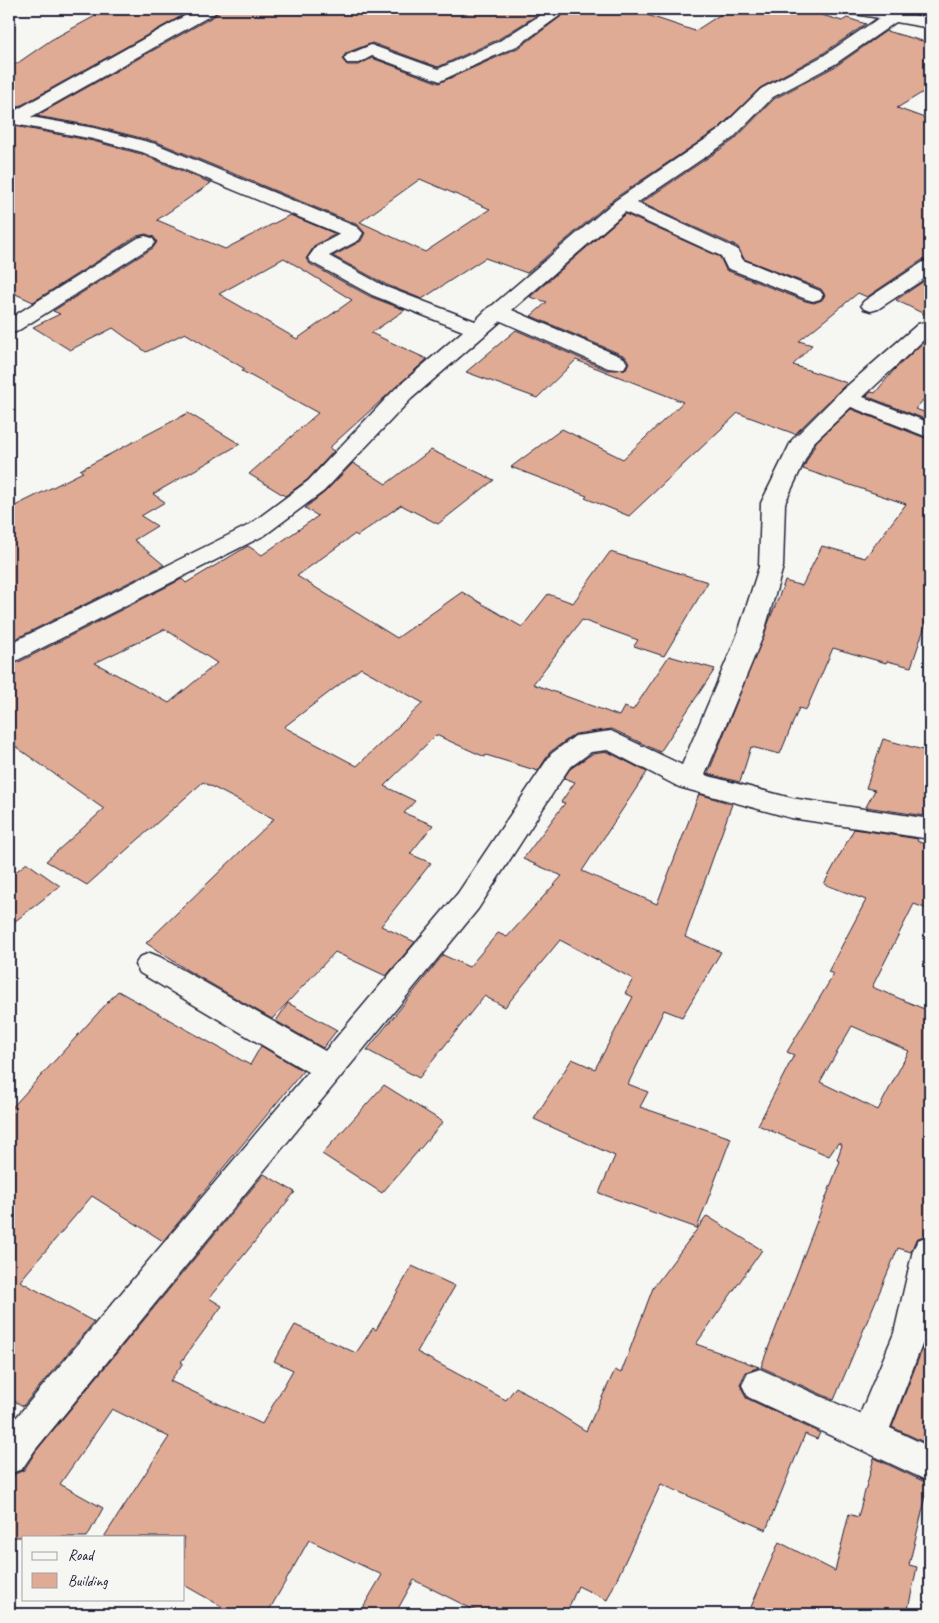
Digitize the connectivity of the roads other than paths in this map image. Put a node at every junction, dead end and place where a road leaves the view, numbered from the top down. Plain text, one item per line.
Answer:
1 (209, 9) edge
2 (561, 9) edge
3 (854, 9) edge
4 (930, 9) edge
5 (892, 17) junction
6 (922, 21) edge
7 (353, 59) dead end
8 (623, 204) junction
9 (145, 242) dead end
10 (930, 266) edge
11 (813, 295) dead end
12 (871, 305) dead end
13 (496, 312) junction
14 (9, 328) edge
15 (925, 328) dead end
16 (478, 330) junction
17 (616, 363) dead end
18 (847, 398) junction
19 (930, 431) edge
20 (9, 654) edge
21 (689, 780) junction
22 (930, 829) edge
23 (150, 965) dead end
24 (329, 1069) junction
25 (930, 1250) edge
26 (760, 1385) dead end
27 (869, 1436) junction
28 (13, 1441) edge
29 (930, 1465) edge

1 - 16 street
2 - 7 street
3 - 5 street
4 - 6 street
5 - 6 street
5 - 8 street
8 - 11 street
8 - 13 street
9 - 14 street
10 - 12 street
13 - 16 street
13 - 17 street
15 - 18 street
16 - 20 street
18 - 19 street
18 - 21 street
21 - 22 street
21 - 24 street
23 - 24 street
24 - 28 street
25 - 27 street
26 - 27 street
27 - 29 street

